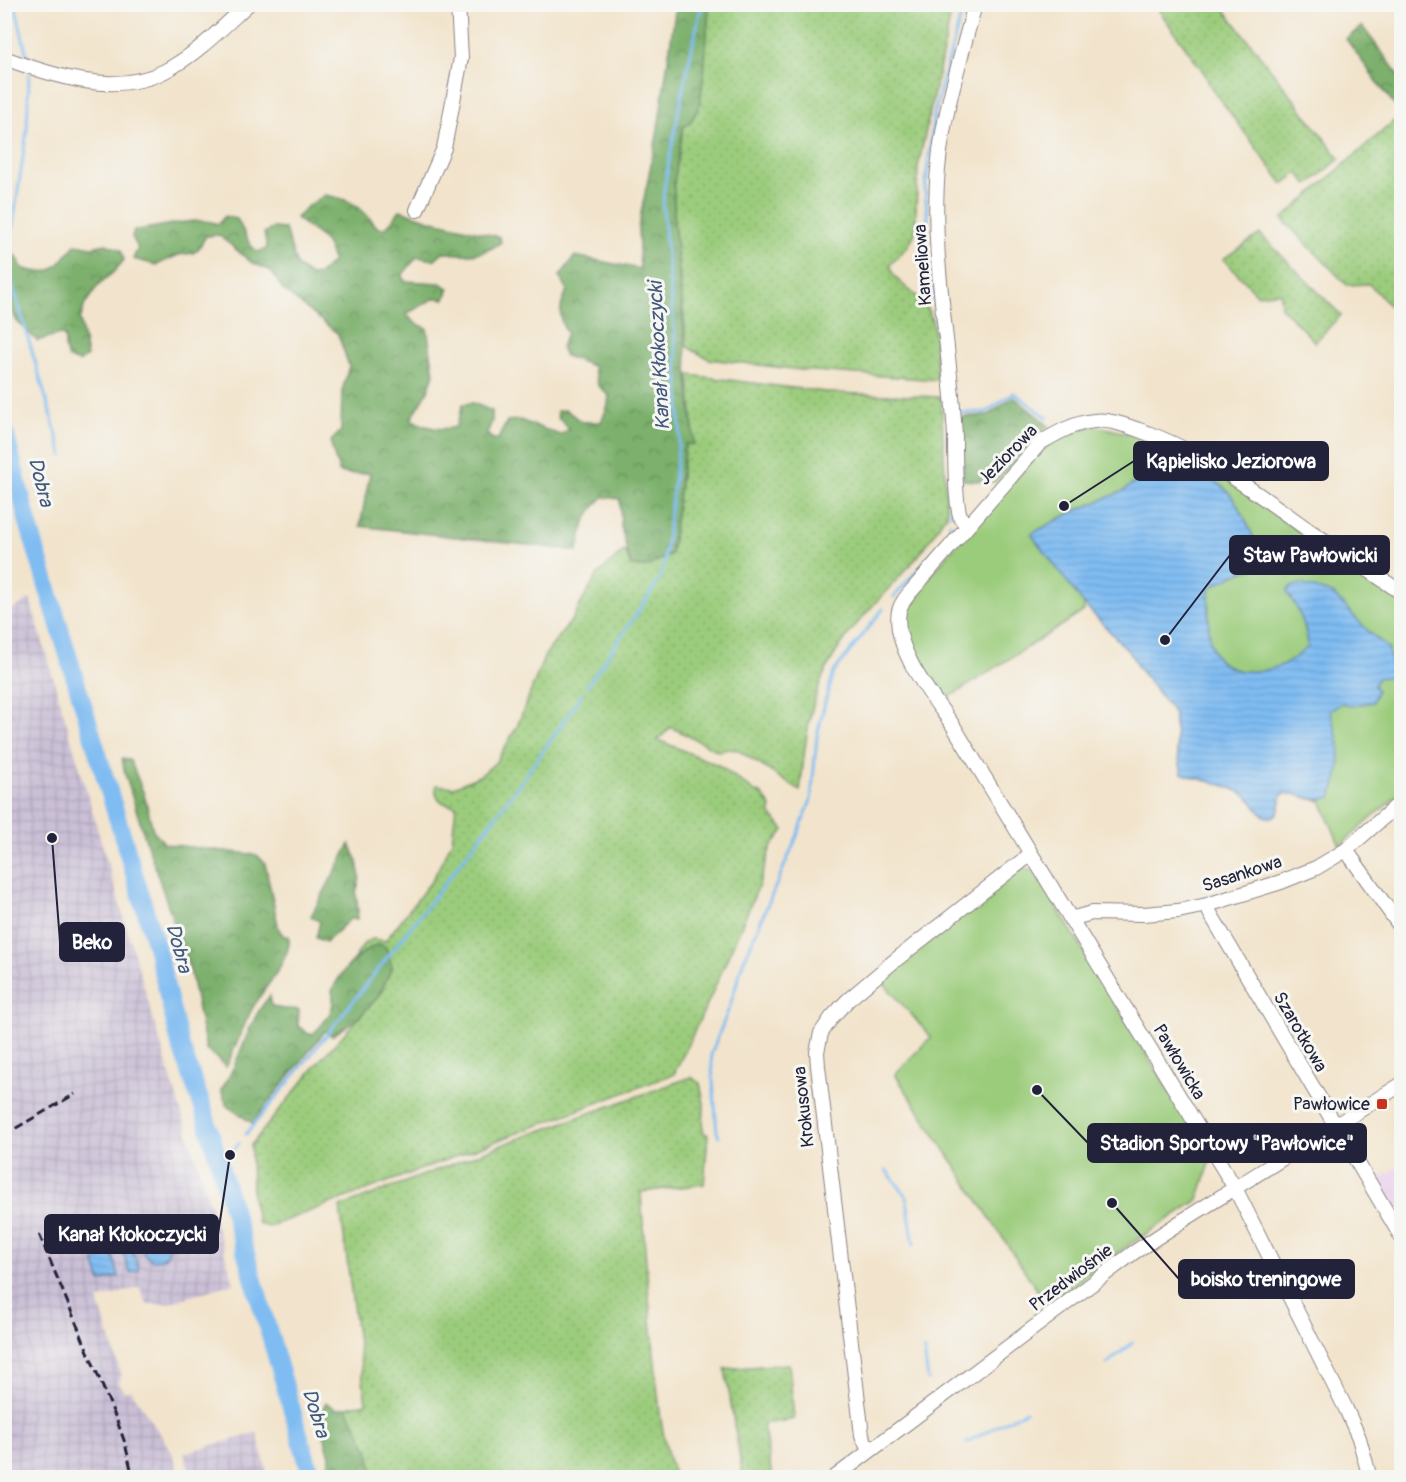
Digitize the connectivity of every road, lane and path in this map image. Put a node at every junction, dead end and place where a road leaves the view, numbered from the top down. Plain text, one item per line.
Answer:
1 (248, 4) edge
2 (458, 4) edge
3 (975, 4) edge
4 (4, 57) edge
5 (417, 210) dead end
6 (967, 525) junction
7 (1401, 593) edge
8 (924, 684) joint
9 (1401, 801) edge
10 (1346, 850) junction
11 (1031, 854) junction
12 (1207, 905) junction
13 (1070, 919) junction
14 (1401, 929) edge
15 (1401, 1084) edge
16 (1334, 1125) junction
17 (1235, 1188) junction
18 (1401, 1238) edge
19 (870, 1451) junction
20 (834, 1478) edge
21 (1370, 1478) edge

1 - 4 street
2 - 5 street
3 - 6 street, Kameliowa
6 - 7 street, Jeziorowa
6 - 8 street, Jeziorowa
8 - 11 street, Pawłowicka
9 - 10 street, Sasankowa
10 - 12 street, Sasankowa
10 - 14 street
11 - 13 street, Pawłowicka
11 - 19 street, Krokusowa
12 - 13 street, Sasankowa
12 - 16 street, Szarotkowa
13 - 17 street, Pawłowicka
15 - 16 street, Przedwiośnie
16 - 17 street, Przedwiośnie
16 - 18 street, Szarotkowa
17 - 19 street, Przedwiośnie
17 - 21 street, Pawłowicka
19 - 20 street, Przedwiośnie

